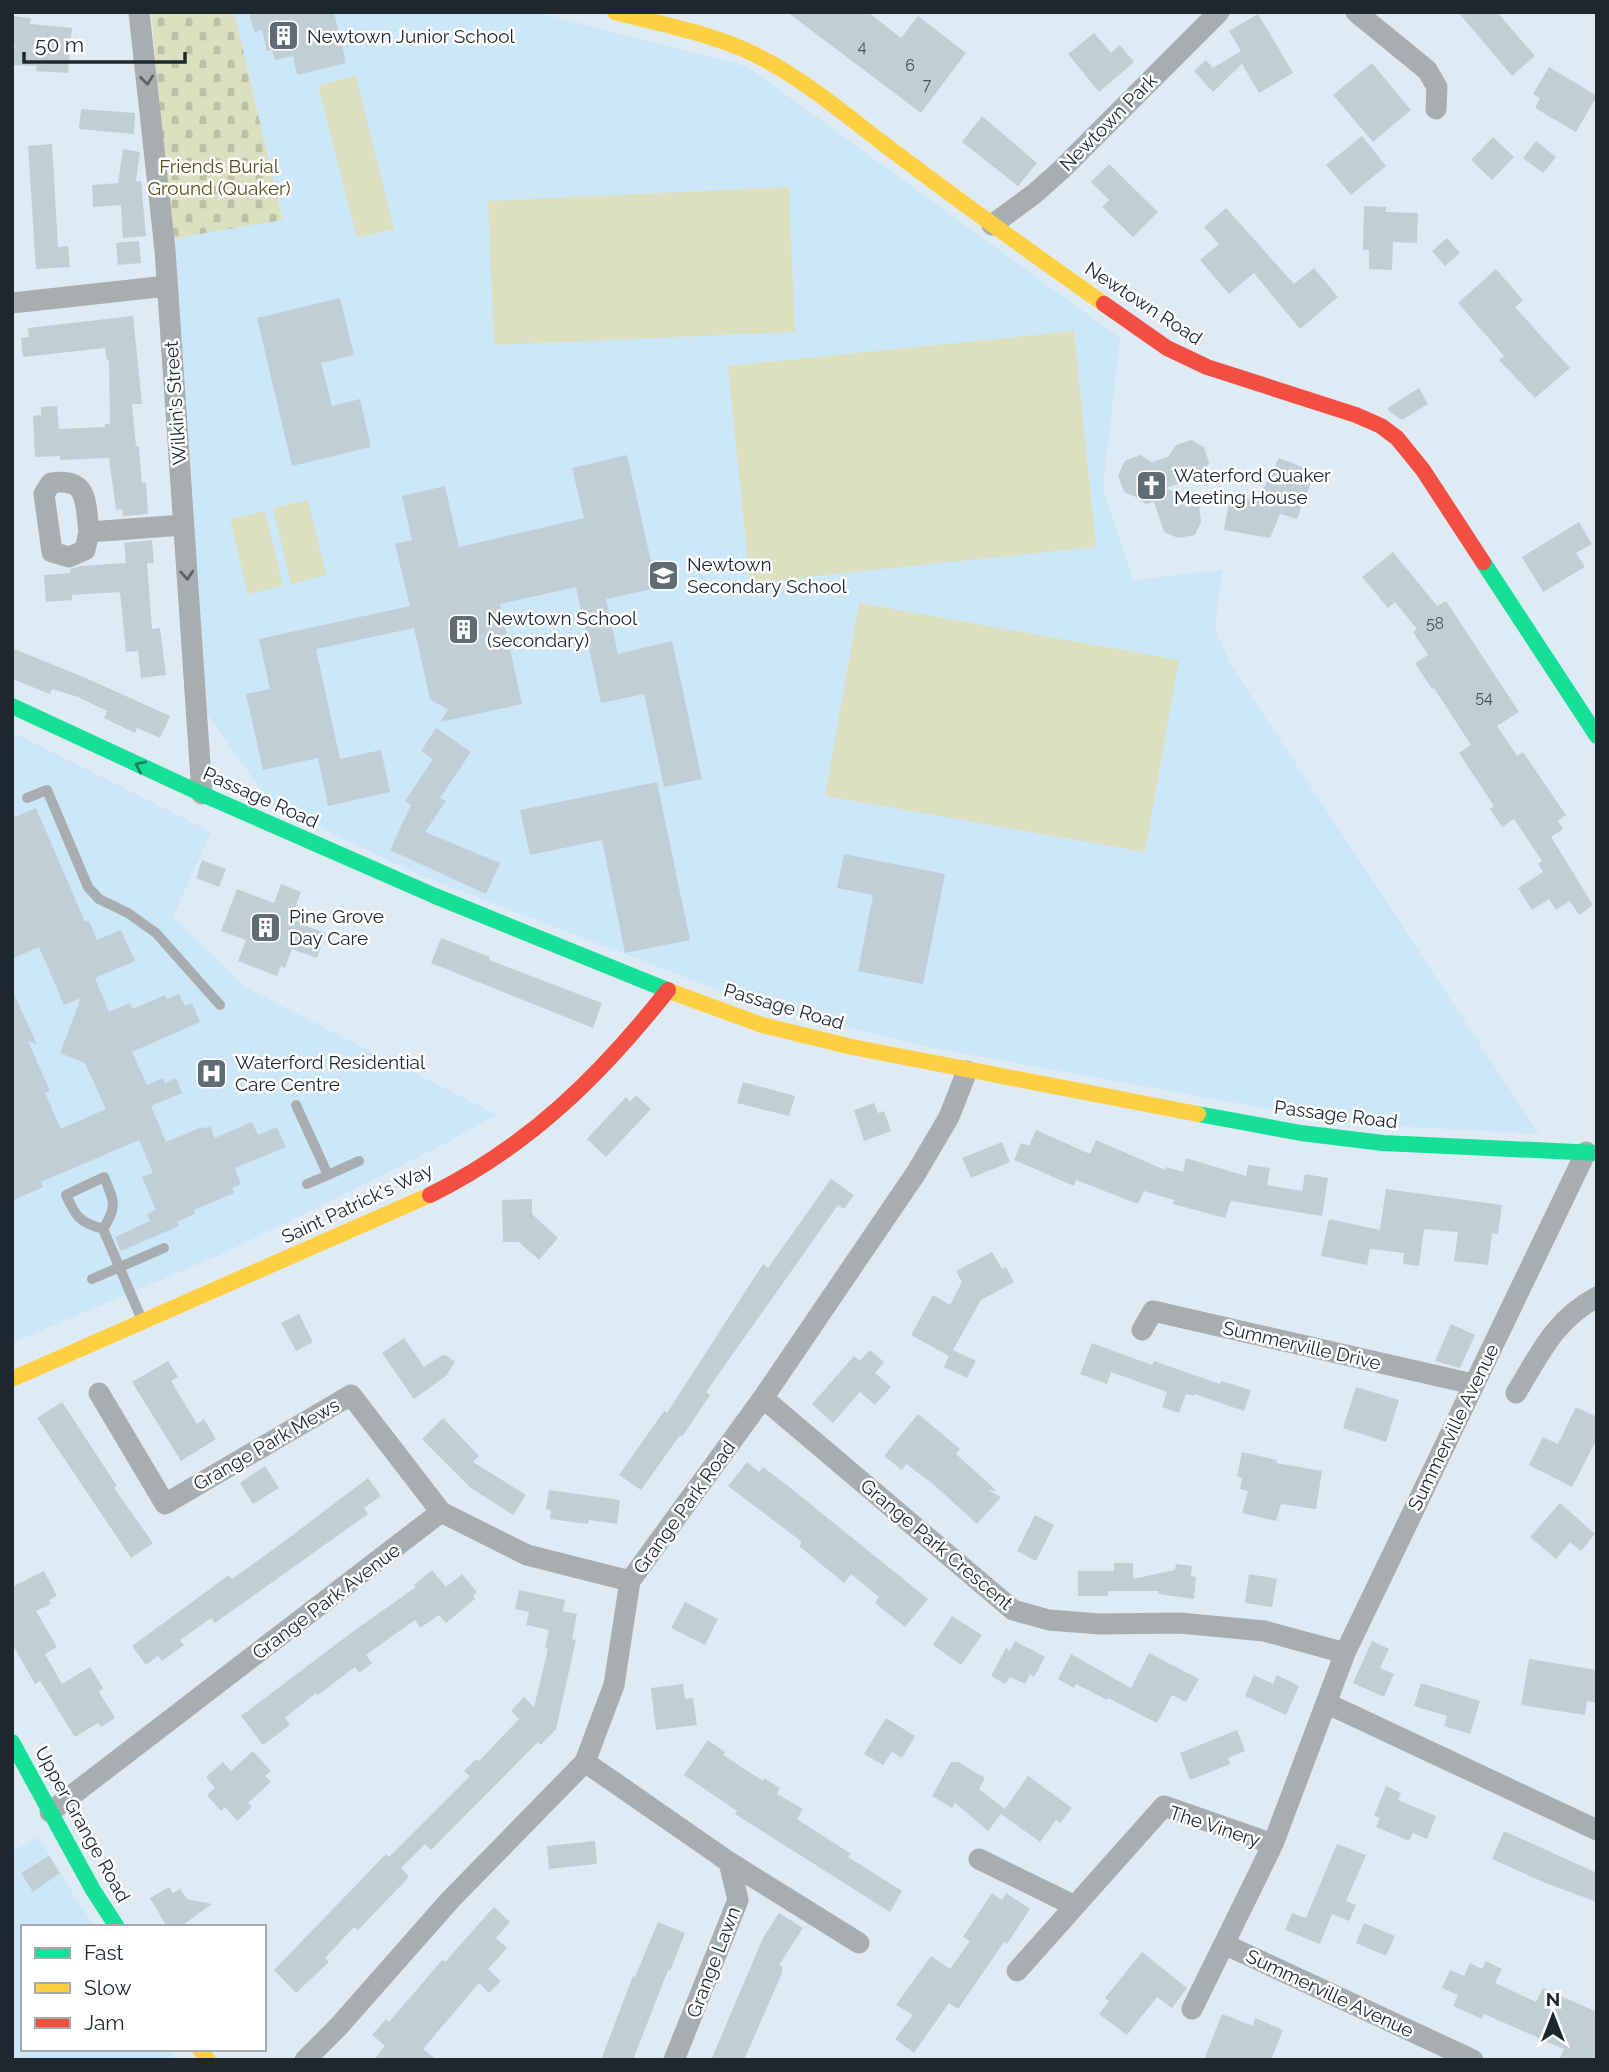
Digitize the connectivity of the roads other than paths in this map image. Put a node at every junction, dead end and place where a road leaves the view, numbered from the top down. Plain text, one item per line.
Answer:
1 (139, 12) edge
2 (615, 12) edge
3 (1219, 12) edge
4 (1356, 12) edge
5 (1436, 109) dead end
6 (992, 225) junction
7 (167, 286) junction
8 (12, 303) edge
9 (183, 525) junction
10 (89, 532) dead end
11 (12, 706) edge
12 (1597, 736) edge
13 (202, 794) junction
14 (27, 798) dead end
15 (668, 990) junction
16 (220, 1005) dead end
17 (967, 1072) junction
18 (296, 1105) dead end
19 (1591, 1152) edge
20 (359, 1161) dead end
21 (328, 1175) junction
22 (307, 1184) dead end
23 (103, 1229) junction
24 (164, 1248) dead end
25 (119, 1267) junction
26 (92, 1279) dead end
27 (1597, 1297) edge
28 (143, 1322) junction
29 (1142, 1330) dead end
30 (12, 1379) edge
31 (1474, 1384) junction
32 (100, 1392) dead end
33 (1516, 1393) dead end
34 (763, 1398) junction
35 (441, 1513) junction
36 (630, 1581) junction
37 (1345, 1653) junction
38 (1326, 1703) junction
39 (12, 1742) edge
40 (585, 1762) junction
41 (50, 1812) junction
42 (1597, 1830) edge
43 (1273, 1844) junction
44 (979, 1859) dead end
45 (729, 1862) junction
46 (1075, 1906) junction
47 (116, 1925) edge
48 (859, 1943) dead end
49 (1224, 1944) junction
50 (1017, 1971) dead end
51 (1192, 2009) dead end
52 (305, 2060) edge
53 (674, 2060) edge
54 (1473, 2060) edge

1 -> 7 street, Wilkin's Street
2 - 6 main road, Newtown Road
3 - 6 street, Newtown Park
4 - 5 street
6 - 12 main road, Newtown Road
7 - 8 street
7 - 9 street, Wilkin's Street
9 - 10 street
9 -> 13 street, Wilkin's Street
13 -> 11 main road, Passage Road
13 - 15 main road, Passage Road
14 - 16 lane
15 - 17 main road, Passage Road
15 - 28 main road, Saint Patrick's Way
17 - 19 main road, Passage Road
17 - 34 street, Grange Park Road
18 - 21 lane
19 - 31 street, Summerville Avenue
20 - 21 lane
21 - 22 lane
23 - 23 lane
23 - 25 lane
24 - 25 lane
25 - 26 lane
25 - 28 lane
27 - 33 street
28 - 30 main road, Saint Patrick's Way
29 - 31 street, Summerville Drive
31 - 37 street, Summerville Avenue
32 - 35 street, Grange Park Mews
34 - 36 street, Grange Park Road
34 - 37 street, Grange Park Crescent
35 - 36 street
35 - 41 street, Grange Park Avenue
36 - 40 street, Grange Park Road
37 - 38 street, Summerville Avenue
38 - 42 street
38 - 43 street, Summerville Avenue
39 - 41 main road, Upper Grange Road
40 - 45 street
40 - 52 street, Grange Park Road
41 - 47 main road, Upper Grange Road
43 - 46 street, The Vinery
43 - 49 street, Summerville Avenue
44 - 46 street
45 - 48 street
45 - 53 street, Grange Lawn
46 - 50 street, The Vinery
49 - 51 street, Summerville Avenue
49 - 54 street, Summerville Avenue

